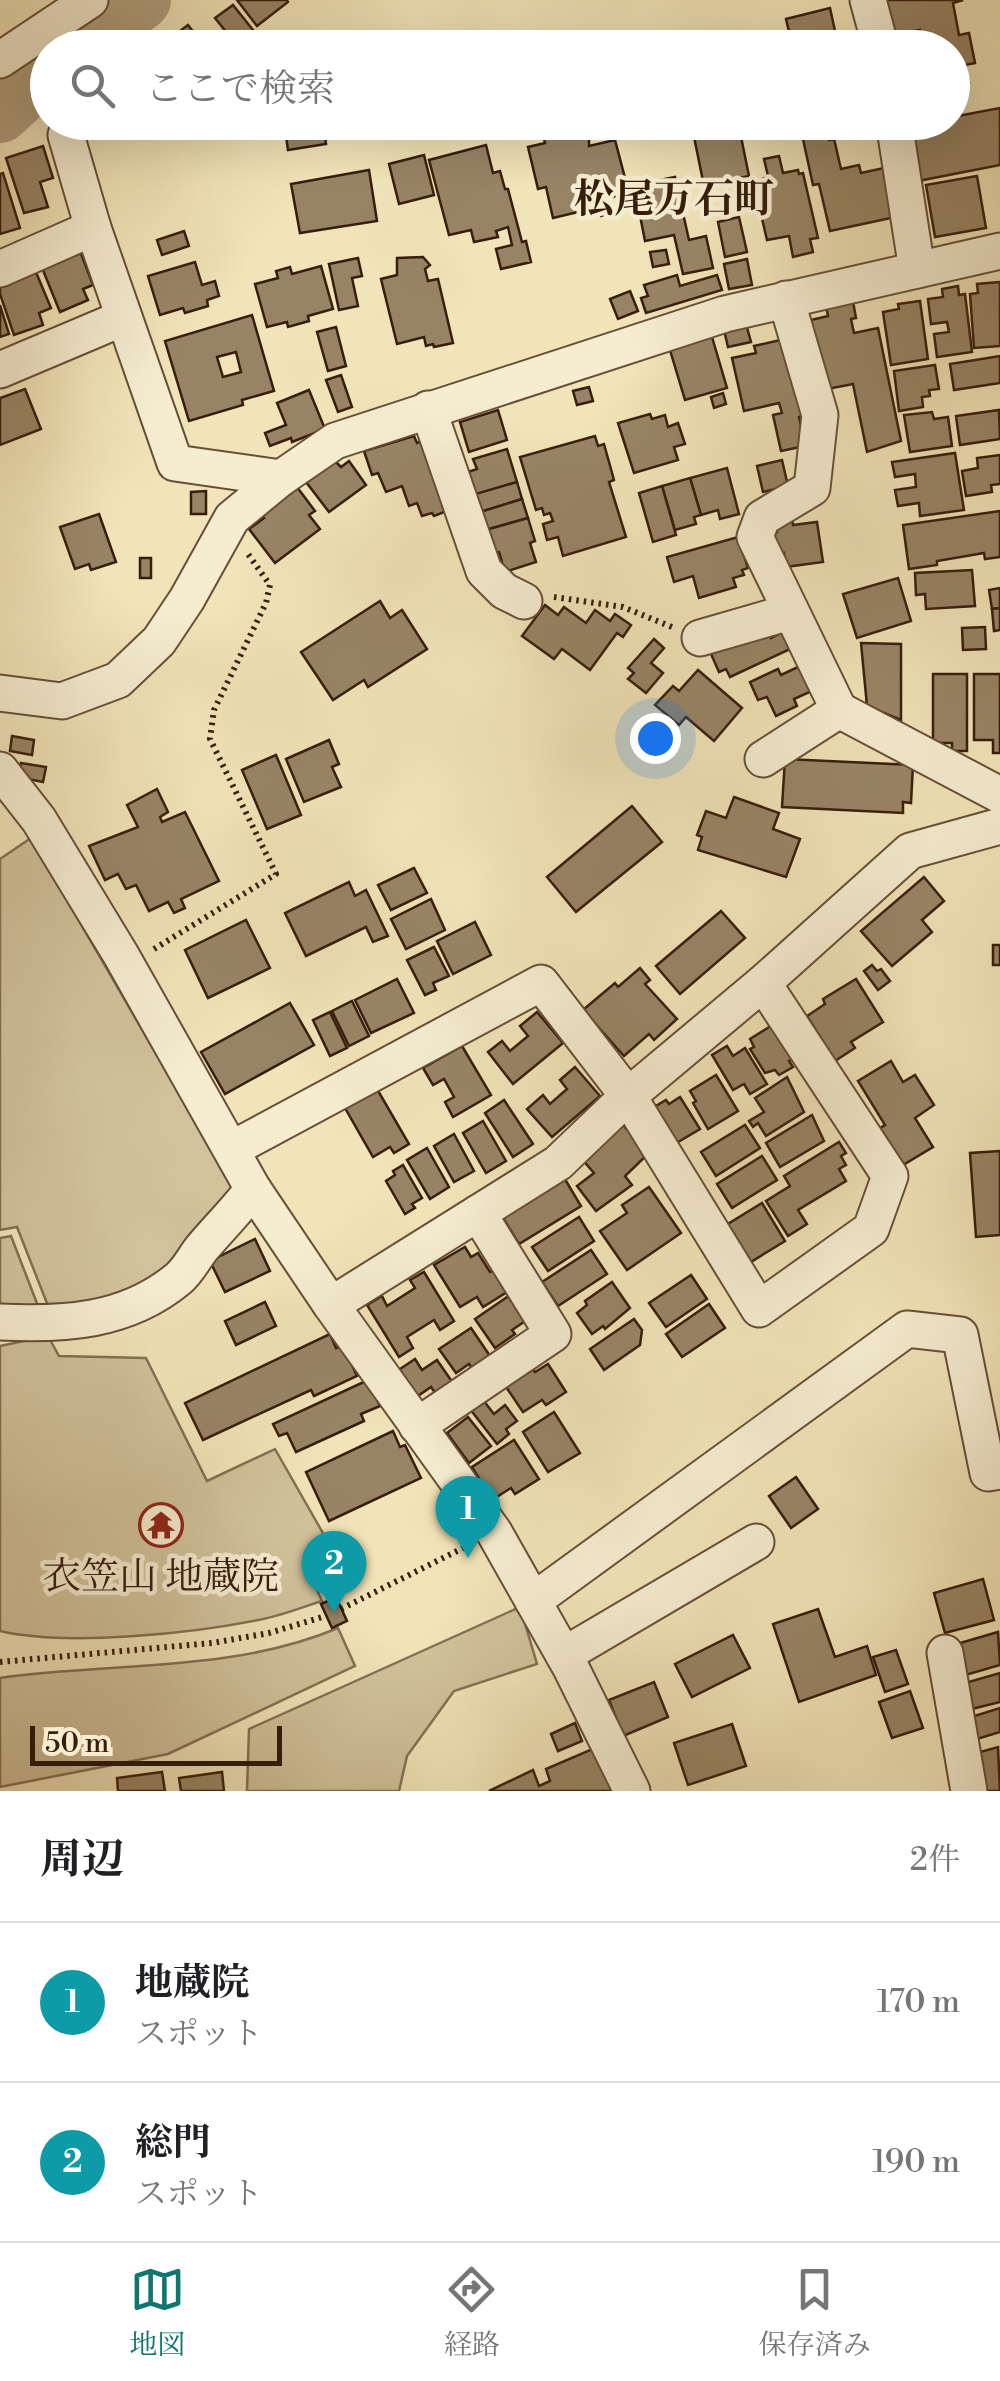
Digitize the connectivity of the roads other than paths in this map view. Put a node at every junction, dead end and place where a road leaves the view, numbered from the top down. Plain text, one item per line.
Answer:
1 (90, 0) edge
2 (868, 0) edge
3 (42, 30) edge
4 (876, 30) edge
5 (30, 38) edge
6 (1, 56) edge
7 (67, 140) edge
8 (897, 140) edge
9 (93, 228) junction
10 (1000, 251) edge
11 (0, 269) edge
12 (917, 270) junction
13 (786, 299) junction
14 (123, 318) junction
15 (0, 370) edge
16 (428, 409) junction
17 (280, 478) junction
18 (524, 601) road end
19 (790, 612) junction
20 (700, 638) road end
21 (4, 682) edge
22 (839, 710) junction
23 (763, 759) dead end
24 (0, 770) edge
25 (1000, 795) edge
26 (1000, 826) edge
27 (763, 982) junction
28 (628, 1096) junction
29 (232, 1149) junction
30 (254, 1189) junction
31 (478, 1212) junction
32 (331, 1305) junction
33 (0, 1322) edge
34 (416, 1426) junction
35 (1000, 1472) edge
36 (756, 1542) dead end
37 (533, 1600) junction
38 (945, 1653) dead end
39 (564, 1655) junction
40 (632, 1791) edge
41 (968, 1791) edge

1 - 3 street
2 - 4 street
5 - 6 street
7 - 9 street
8 - 12 street
9 - 11 street
9 - 14 street
10 - 12 street
12 - 13 street
13 - 16 street
13 - 19 street
14 - 15 street
14 - 17 street
16 - 17 street
16 - 18 street
17 - 21 street
19 - 20 street
19 - 22 street
22 - 23 street
22 - 25 street
24 - 29 street
26 - 27 street
27 - 28 street
27 - 28 street
28 - 29 street
28 - 31 street
29 - 30 street
30 - 32 street
30 - 33 street
31 - 32 street
31 - 34 street
32 - 34 street
34 - 37 street
35 - 37 street
36 - 39 street
37 - 39 street
38 - 41 street
39 - 40 street

